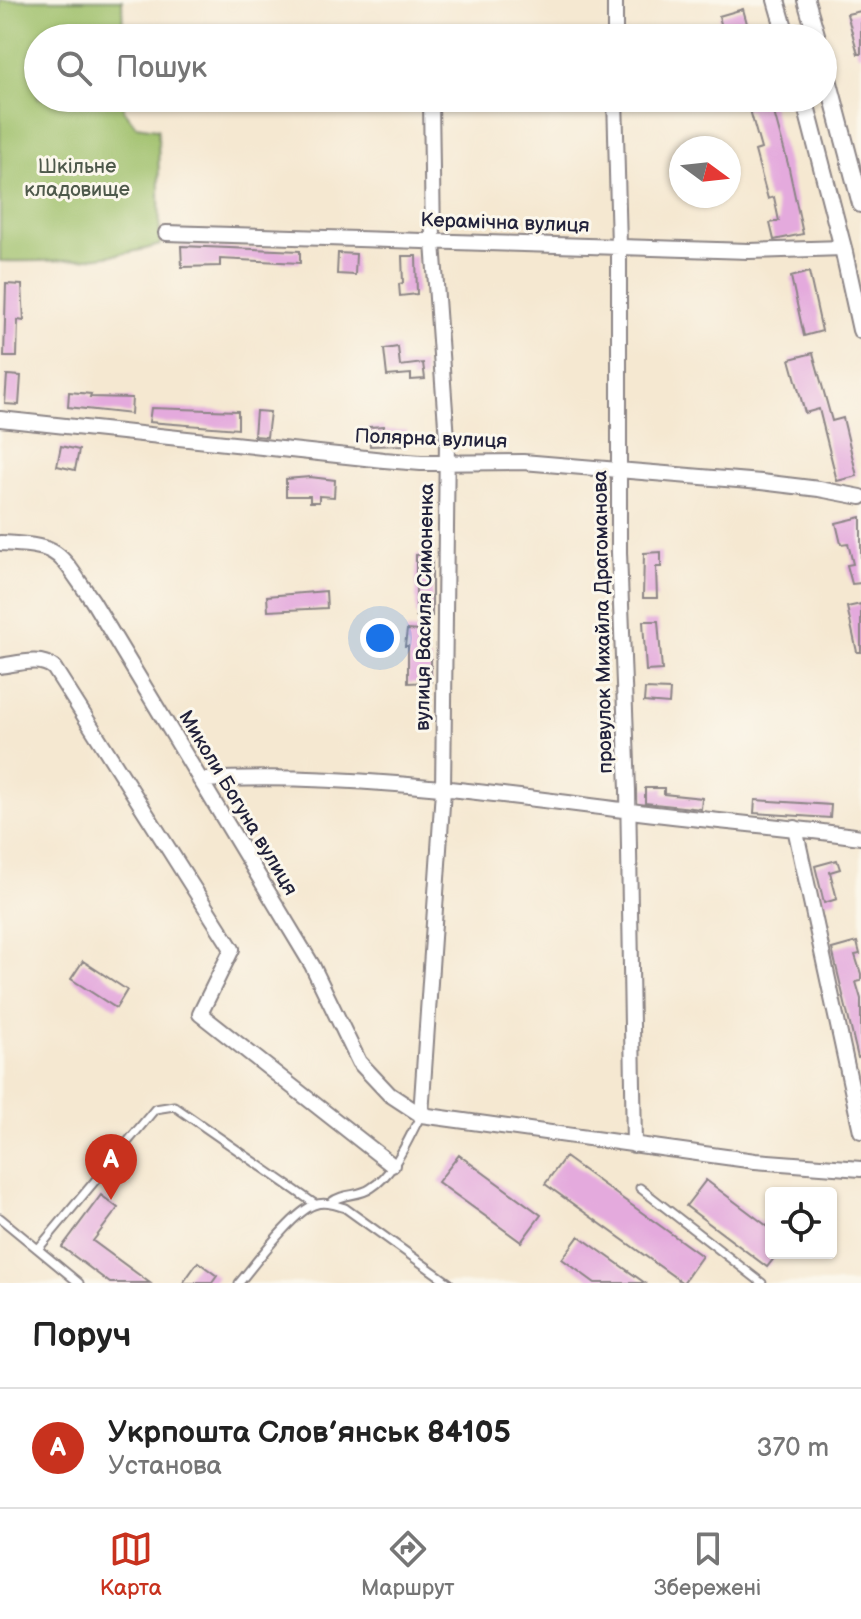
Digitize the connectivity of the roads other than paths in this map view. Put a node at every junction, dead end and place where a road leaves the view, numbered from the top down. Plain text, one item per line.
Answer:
1 (615, 0) edge
2 (776, 0) edge
3 (806, 0) edge
4 (615, 24) edge
5 (783, 24) edge
6 (813, 24) edge
7 (431, 112) edge
8 (615, 112) edge
9 (808, 112) edge
10 (837, 112) edge
11 (861, 204) edge
12 (166, 233) dead end
13 (433, 242) junction
14 (619, 246) junction
15 (843, 248) junction
16 (861, 330) edge
17 (0, 419) edge
18 (447, 463) junction
19 (620, 470) junction
20 (861, 497) edge
21 (0, 543) edge
22 (0, 666) edge
23 (200, 780) junction
24 (443, 790) junction
25 (628, 811) junction
26 (795, 828) junction
27 (861, 837) edge
28 (421, 1115) junction
29 (861, 1131) edge
30 (634, 1145) junction
31 (392, 1165) junction
32 (861, 1169) edge
33 (640, 1188) dead end
34 (330, 1203) junction
35 (315, 1204) junction
36 (0, 1218) edge
37 (38, 1249) junction
38 (79, 1283) edge
39 (239, 1283) edge
40 (449, 1283) edge
41 (762, 1283) edge

1 - 4 street
2 - 5 street
3 - 6 street
7 - 13 street, вулиця Василя Симоненка
8 - 14 street, провулок Михайла Драгоманова
9 - 15 street
10 - 11 street
12 - 13 street, Керамічна вулиця
13 - 14 street, Керамічна вулиця
13 - 18 street, вулиця Василя Симоненка
14 - 15 street, Керамічна вулиця
14 - 19 street, провулок Михайла Драгоманова
15 - 16 street
17 - 18 street, Полярна вулиця
18 - 19 street, Полярна вулиця
18 - 24 street, вулиця Василя Симоненка
19 - 20 street, Полярна вулиця
19 - 25 street, провулок Михайла Драгоманова
21 - 23 street, Миколи Богуна вулиця
22 - 31 street
23 - 24 street
23 - 28 street, Миколи Богуна вулиця
24 - 25 street
24 - 28 street, вулиця Василя Симоненка
25 - 26 street
25 - 30 street, провулок Михайла Драгоманова
26 - 27 street
26 - 29 street
28 - 30 street
28 - 31 lane
30 - 32 street
31 - 34 lane
33 - 41 lane
34 - 35 lane
34 - 40 lane
35 - 37 lane
35 - 39 lane
36 - 37 lane
37 - 38 lane

